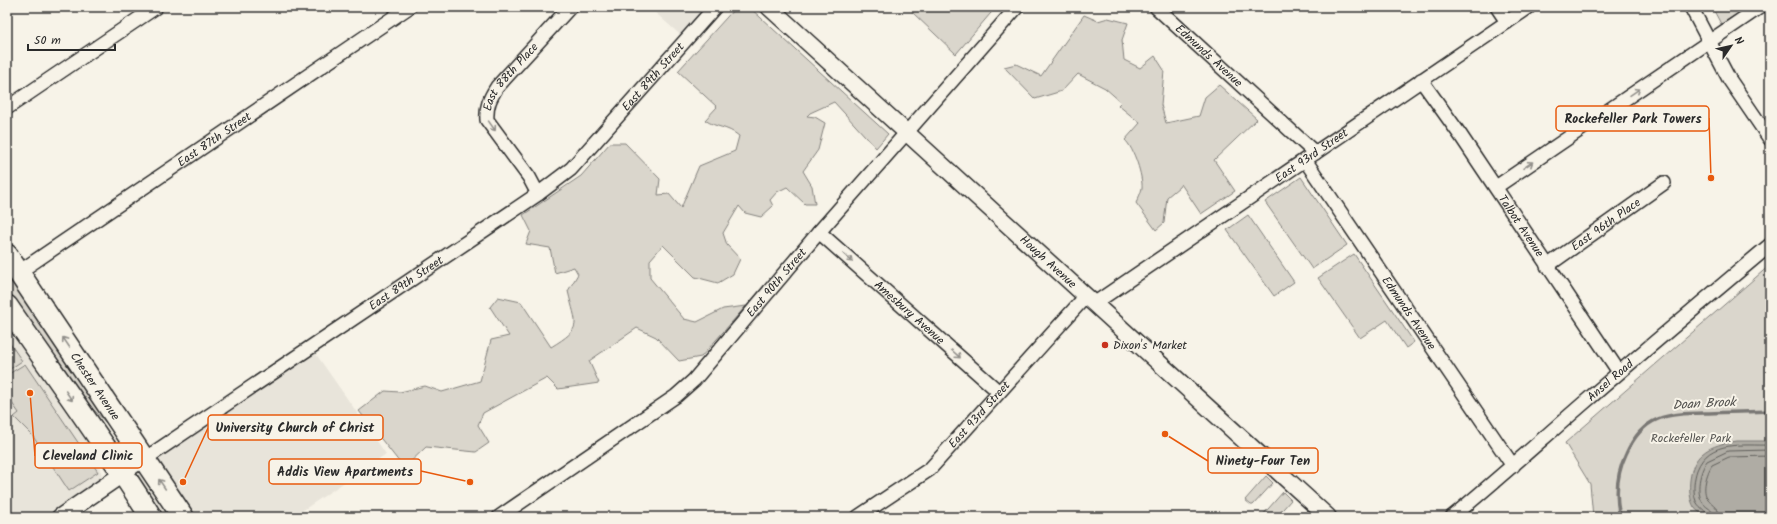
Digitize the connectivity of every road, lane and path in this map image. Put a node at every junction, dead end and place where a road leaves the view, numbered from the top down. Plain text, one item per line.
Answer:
1 (156, 7) edge
2 (409, 7) edge
3 (570, 7) edge
4 (715, 7) edge
5 (770, 7) edge
6 (1017, 7) edge
7 (1156, 7) edge
8 (1497, 7) edge
9 (1529, 7) edge
10 (1691, 7) edge
11 (1760, 7) edge
12 (1507, 22) junction
13 (1709, 42) junction
14 (1421, 80) junction
15 (7, 108) edge
16 (908, 133) junction
17 (1770, 138) edge
18 (1310, 156) junction
19 (1664, 183) dead end
20 (1496, 187) junction
21 (538, 194) junction
22 (819, 232) junction
23 (1770, 245) edge
24 (7, 255) edge
25 (1547, 266) junction
26 (19, 272) junction
27 (1090, 299) junction
28 (7, 306) edge
29 (1619, 372) junction
30 (999, 392) junction
31 (145, 459) junction
32 (1513, 466) junction
33 (124, 473) junction
34 (60, 517) edge
35 (151, 517) edge
36 (183, 517) edge
37 (499, 517) edge
38 (858, 517) edge
39 (1328, 517) edge
40 (1452, 517) edge

1 - 15 street
2 - 26 street, East 87th Street
3 -> 21 street, East 88th Place
4 - 21 street, East 89th Street
5 - 16 street, Hough Avenue
6 - 16 street, East 90th Street
7 - 18 street, Edmunds Avenue
8 - 12 street
9 - 12 street, East 93rd Street
10 - 13 street
11 - 13 street
12 - 14 street, East 93rd Street
13 - 17 street
20 -> 13 street
14 - 18 street, East 93rd Street
14 - 20 street, Talbot Avenue
16 - 22 street, East 90th Street
16 - 27 street, Hough Avenue
18 - 27 street, East 93rd Street
18 - 32 street, Edmunds Avenue
19 - 25 street, East 96th Place
20 - 25 street, Talbot Avenue
21 - 31 street, East 89th Street
22 -> 30 street, Amesbury Avenue
22 - 37 street, East 90th Street
23 - 29 street, Ansel Road
24 - 26 main road, Chester Avenue
25 - 29 street, Talbot Avenue
31 -> 26 main road, Chester Avenue
27 - 30 street, East 93rd Street
27 - 39 street, Hough Avenue
28 -> 33 main road
29 - 32 street, Ansel Road
30 - 38 street, East 93rd Street
31 - 33 street, East 89th Street
36 -> 31 main road, Chester Avenue
32 - 40 street, Ansel Road
33 - 34 street, East 89th Street
33 - 35 main road

